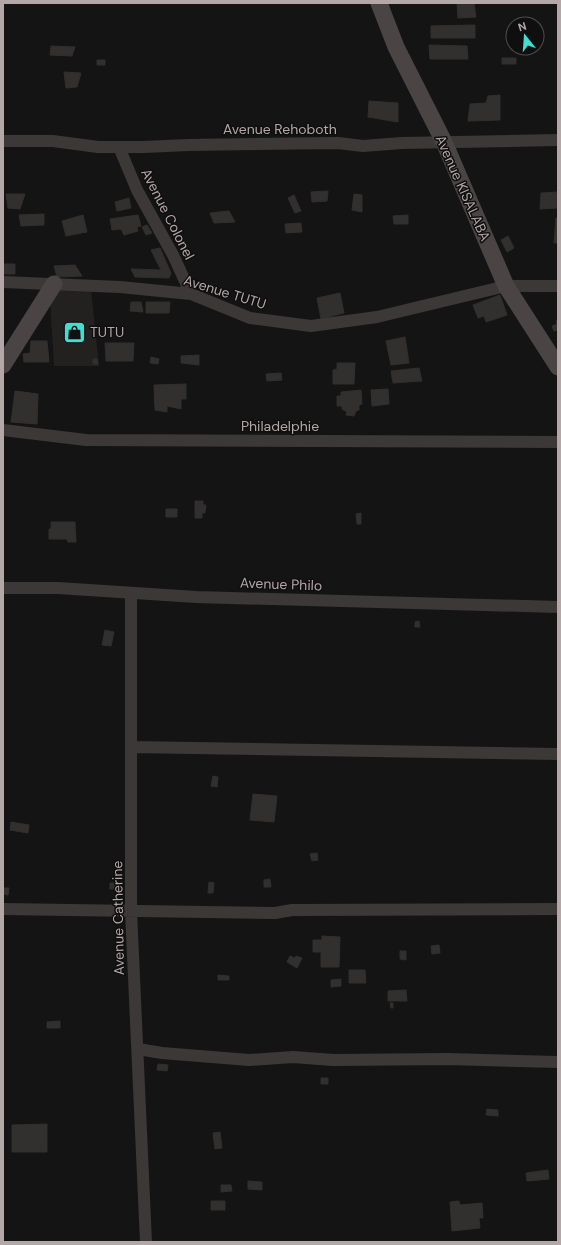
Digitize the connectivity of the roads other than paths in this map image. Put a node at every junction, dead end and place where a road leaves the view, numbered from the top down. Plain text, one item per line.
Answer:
1 (379, 3) edge
2 (558, 140) edge
3 (3, 141) edge
4 (444, 142) junction
5 (119, 147) junction
6 (3, 282) edge
7 (54, 284) junction
8 (506, 286) junction
9 (558, 286) edge
10 (191, 294) junction
11 (3, 365) edge
12 (558, 367) edge
13 (3, 430) edge
14 (558, 442) edge
15 (3, 588) edge
16 (132, 593) junction
17 (558, 607) edge
18 (132, 747) junction
19 (558, 754) edge
20 (3, 909) edge
21 (558, 909) edge
22 (131, 910) junction
23 (138, 1049) junction
24 (558, 1062) edge
25 (146, 1242) edge

1 - 4 street, Avenue KISALABA
2 - 4 street, Avenue Rehoboth
3 - 5 street, Avenue Rehoboth
4 - 5 street, Avenue Rehoboth
4 - 8 street, Avenue KISALABA
5 - 10 street, Avenue Colonel
6 - 7 street, Avenue TUTU
7 - 10 street, Avenue TUTU
7 - 11 street
8 - 9 street
8 - 10 street, Avenue TUTU
8 - 12 street, Avenue KISALABA
13 - 14 street, Philadelphie
15 - 16 street, Avenue Philo
16 - 17 street, Avenue Philo
16 - 18 street, Avenue Catherine
18 - 19 street
18 - 22 street, Avenue Catherine
20 - 22 street
21 - 22 street
22 - 23 street, Avenue Catherine
23 - 24 street
23 - 25 street, Avenue Catherine

